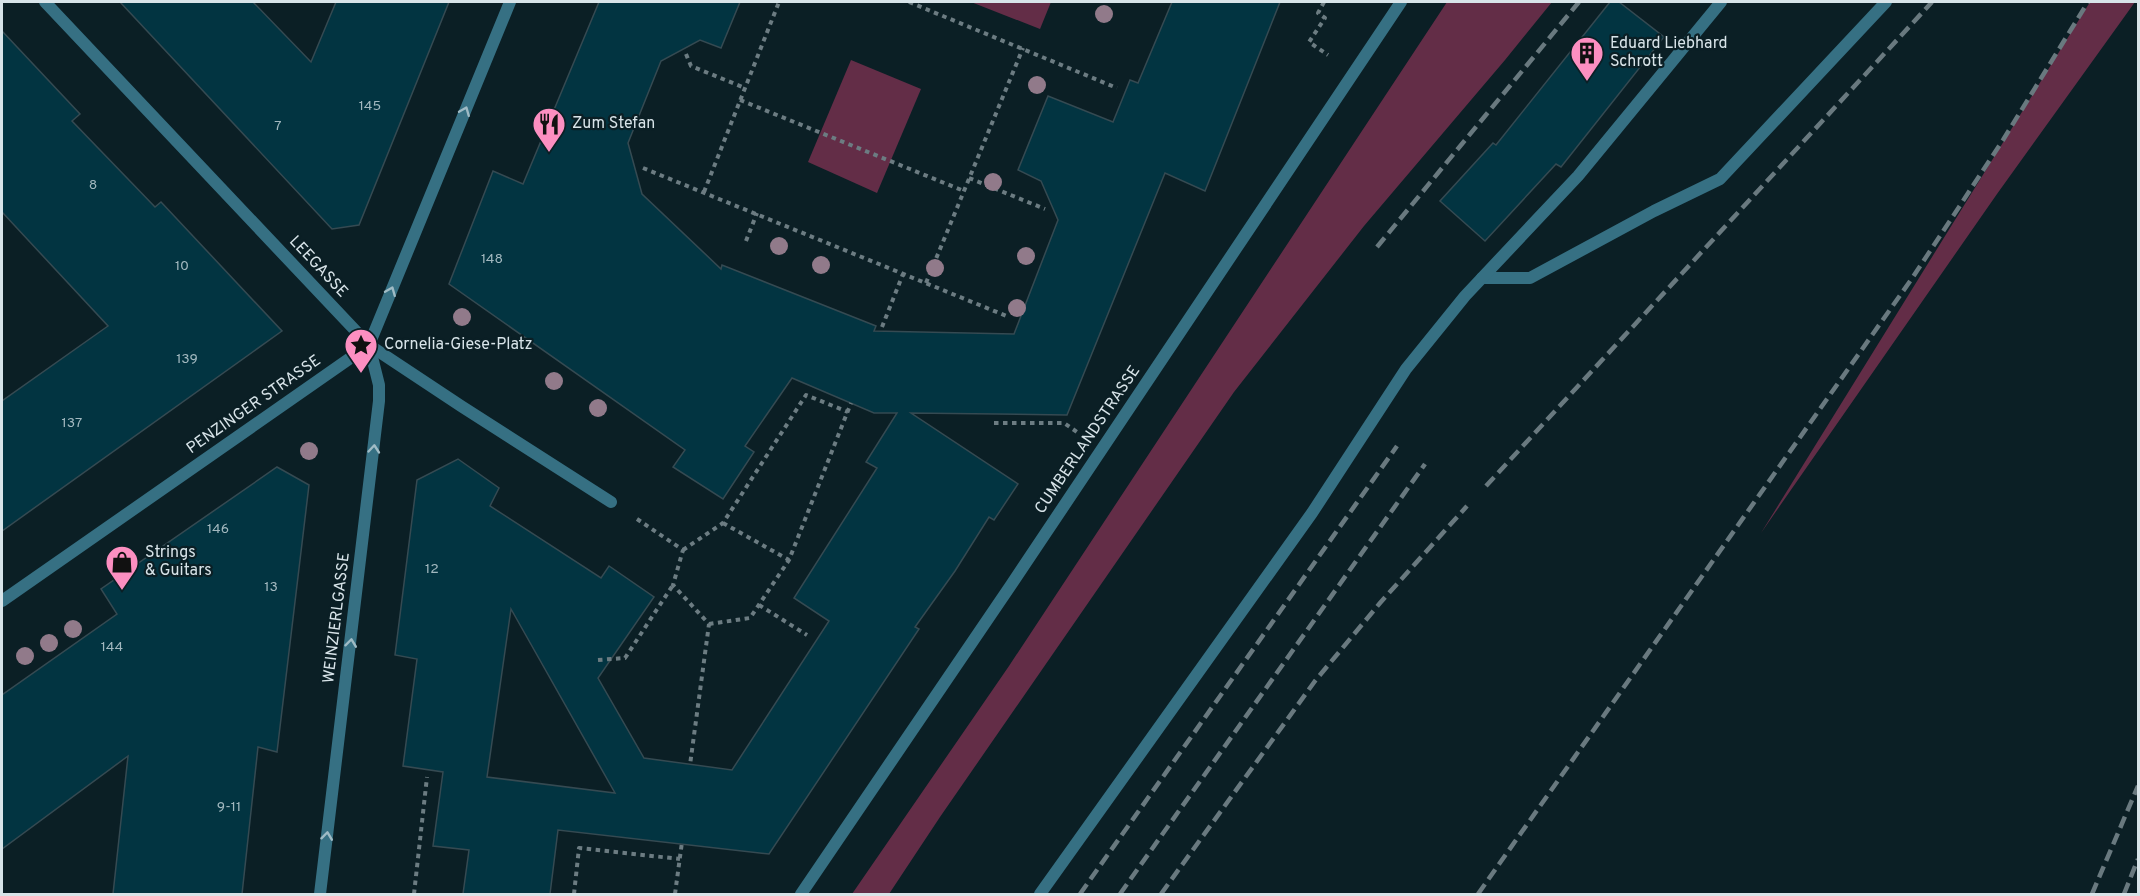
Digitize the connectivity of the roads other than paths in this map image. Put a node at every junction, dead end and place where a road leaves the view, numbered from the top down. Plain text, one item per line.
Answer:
1 (45, 2) edge
2 (510, 2) edge
3 (1401, 2) edge
4 (1721, 2) edge
5 (1886, 2) edge
6 (1482, 278) junction
7 (369, 345) junction
8 (611, 502) road end
9 (2, 601) edge
10 (320, 894) edge
11 (801, 894) edge
12 (1040, 894) edge

1 - 7 street, LEEGASSE
7 -> 2 street
3 - 11 street, CUMBERLANDSTRASSE
4 - 6 street
5 - 6 street
6 - 12 street
7 - 8 street, LEEGASSE
7 - 9 street, PENZINGER STRASSE
10 -> 7 street, WEINZIERLGASSE

